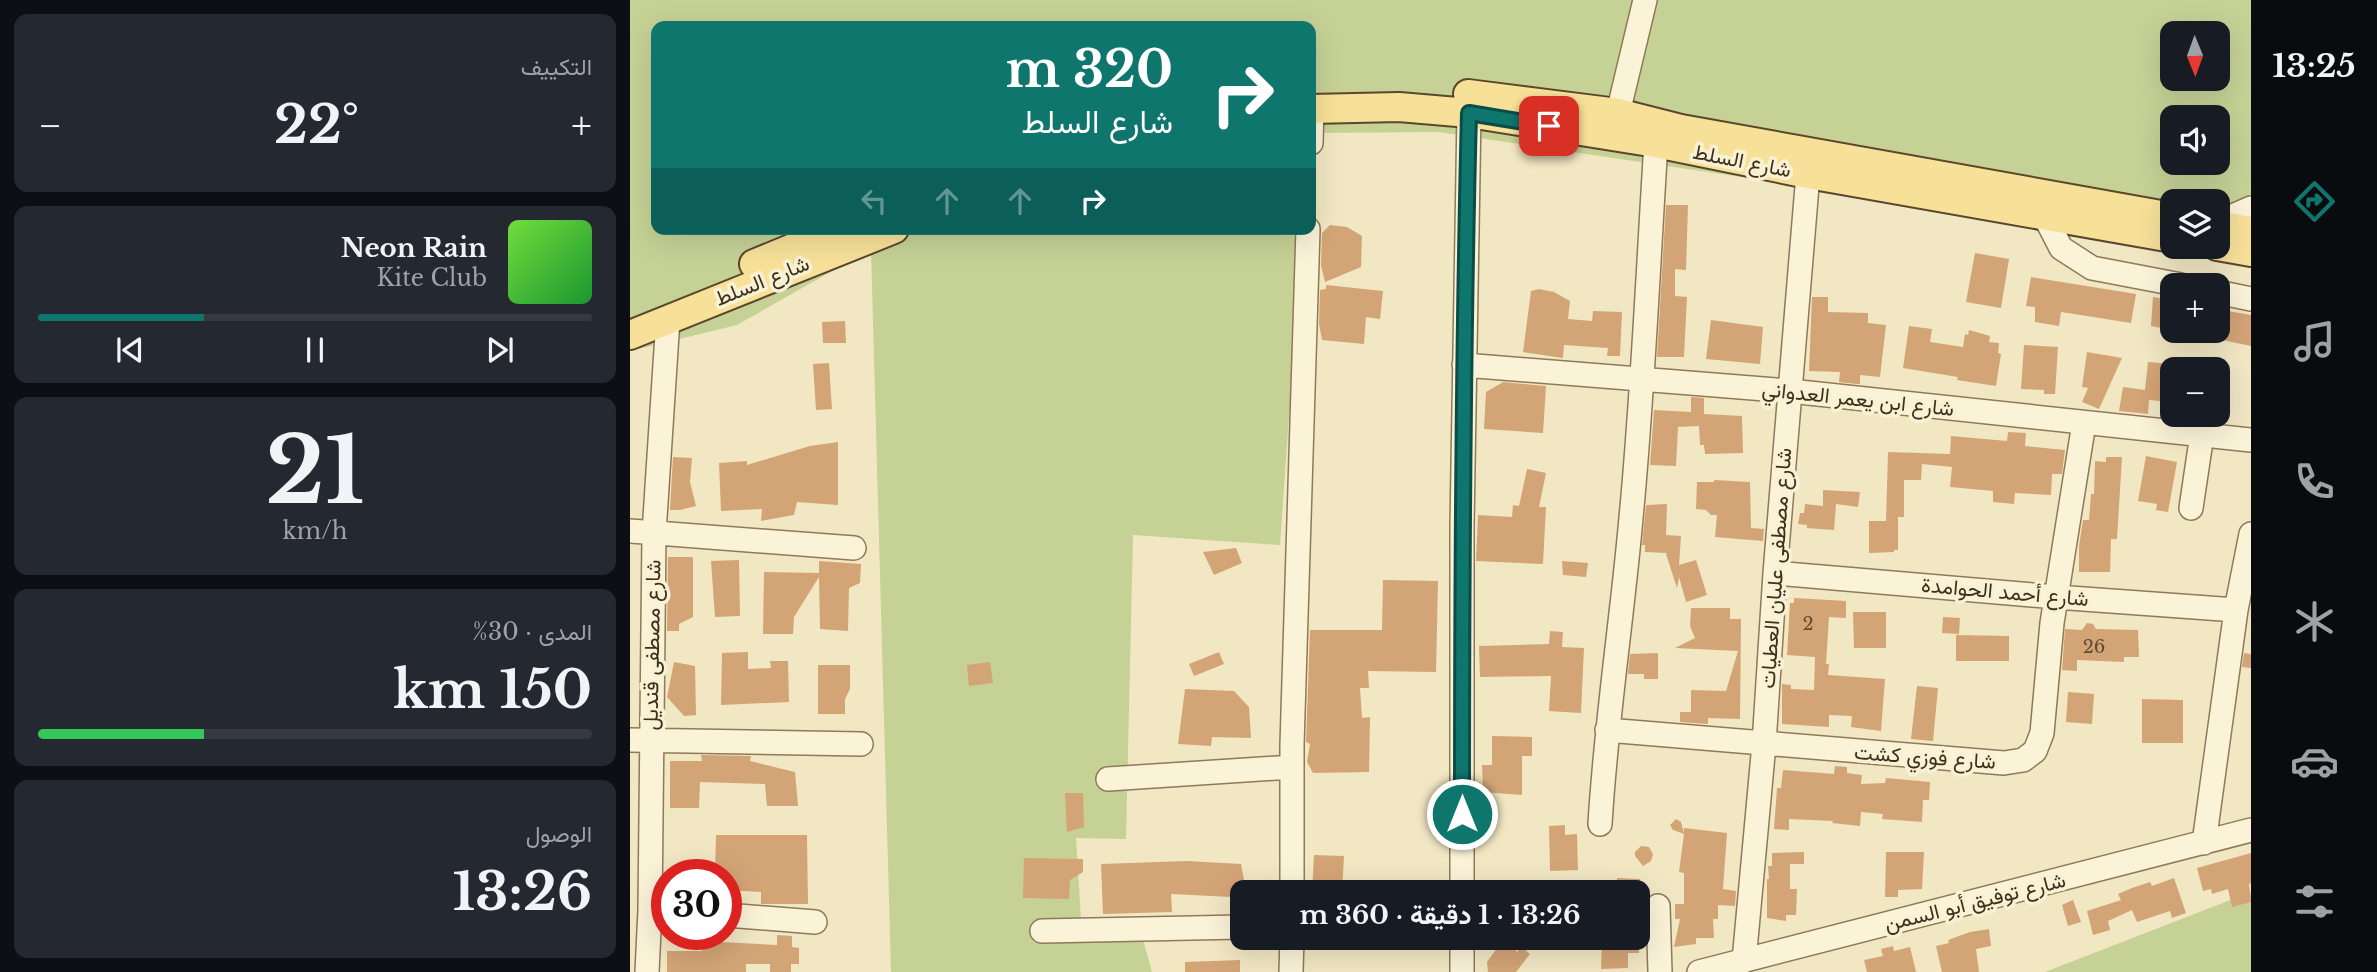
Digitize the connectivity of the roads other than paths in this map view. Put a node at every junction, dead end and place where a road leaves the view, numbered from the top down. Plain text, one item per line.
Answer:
1 (1645, 0) edge
2 (1316, 102) edge
3 (1316, 103) edge
4 (1469, 113) junction
5 (1618, 113) junction
6 (1656, 143) junction
7 (1808, 174) junction
8 (2251, 208) edge
9 (2044, 215) junction
10 (2160, 215) edge
11 (2230, 218) edge
12 (2230, 227) edge
13 (2251, 231) edge
14 (824, 235) edge
15 (879, 235) edge
16 (1308, 235) edge
17 (2160, 236) edge
18 (2230, 248) edge
19 (2251, 252) edge
20 (2160, 281) edge
21 (2230, 295) edge
22 (2251, 299) edge
23 (630, 314) edge
24 (668, 318) junction
25 (630, 335) edge
26 (1464, 365) junction
27 (1642, 378) junction
28 (1790, 391) junction
29 (2084, 423) junction
30 (2202, 434) junction
31 (2251, 440) edge
32 (2191, 508) dead end
33 (630, 531) edge
34 (654, 533) junction
35 (2251, 534) edge
36 (853, 548) dead end
37 (1774, 573) junction
38 (2056, 597) junction
39 (2236, 610) junction
40 (1607, 730) junction
41 (640, 740) edge
42 (861, 744) dead end
43 (1764, 744) junction
44 (1292, 767) junction
45 (1108, 779) dead end
46 (1600, 824) dead end
47 (2251, 830) edge
48 (2204, 843) junction
49 (653, 859) edge
50 (1292, 880) edge
51 (1462, 880) edge
52 (1658, 906) dead end
53 (742, 916) edge
54 (815, 922) dead end
55 (1230, 927) edge
56 (1042, 931) dead end
57 (651, 950) edge
58 (1292, 950) edge
59 (1462, 950) edge
60 (1744, 961) junction
61 (647, 972) edge
62 (1291, 972) edge
63 (1462, 972) edge
64 (1660, 972) edge
65 (1699, 972) edge

1 - 5 street
2 - 5 main road, شارع السلط
3 - 4 main road, شارع السلط
4 - 6 main road, شارع السلط
4 - 26 street
5 - 10 main road, شارع السلط
6 - 7 main road, شارع السلط
6 - 27 street
7 - 9 main road, شارع السلط
7 - 28 street, شارع مصطفى عليان العطيات
8 - 11 street
9 - 17 main road, شارع السلط
9 - 20 street
12 - 13 main road
14 - 23 main road, شارع السلط
15 - 24 main road, شارع السلط
16 - 44 street
18 - 19 main road
21 - 22 street
24 - 25 main road, شارع السلط
24 - 34 street, شارع مصطفى قنديل
26 - 27 street, شارع ابن يعمر العدواني
26 - 51 street
27 - 28 street, شارع ابن يعمر العدواني
27 - 40 street
28 - 29 street, شارع ابن يعمر العدواني
28 - 37 street, شارع مصطفى عليان العطيات
29 - 30 street, شارع ابن يعمر العدواني
29 - 38 street, شارع فوزي كشت
30 - 31 street, شارع ابن يعمر العدواني
30 - 32 street
33 - 34 street
34 - 36 street
34 - 41 street, شارع مصطفى قنديل
35 - 39 street
37 - 38 street, شارع أحمد الحوامدة
37 - 43 street, شارع مصطفى عليان العطيات
38 - 39 street, شارع أحمد الحوامدة
38 - 43 street, شارع فوزي كشت
39 - 48 street
40 - 43 street, شارع فوزي كشت
40 - 46 street
41 - 42 street
41 - 49 street, شارع مصطفى قنديل
43 - 60 street, شارع مصطفى عليان العطيات
44 - 45 street
44 - 50 street
47 - 48 street, شارع توفيق أبو السمن
48 - 60 street, شارع توفيق أبو السمن
52 - 64 street
53 - 54 street
55 - 56 street
57 - 61 street, شارع مصطفى قنديل
58 - 62 street
59 - 63 street
60 - 65 street, شارع توفيق أبو السمن

